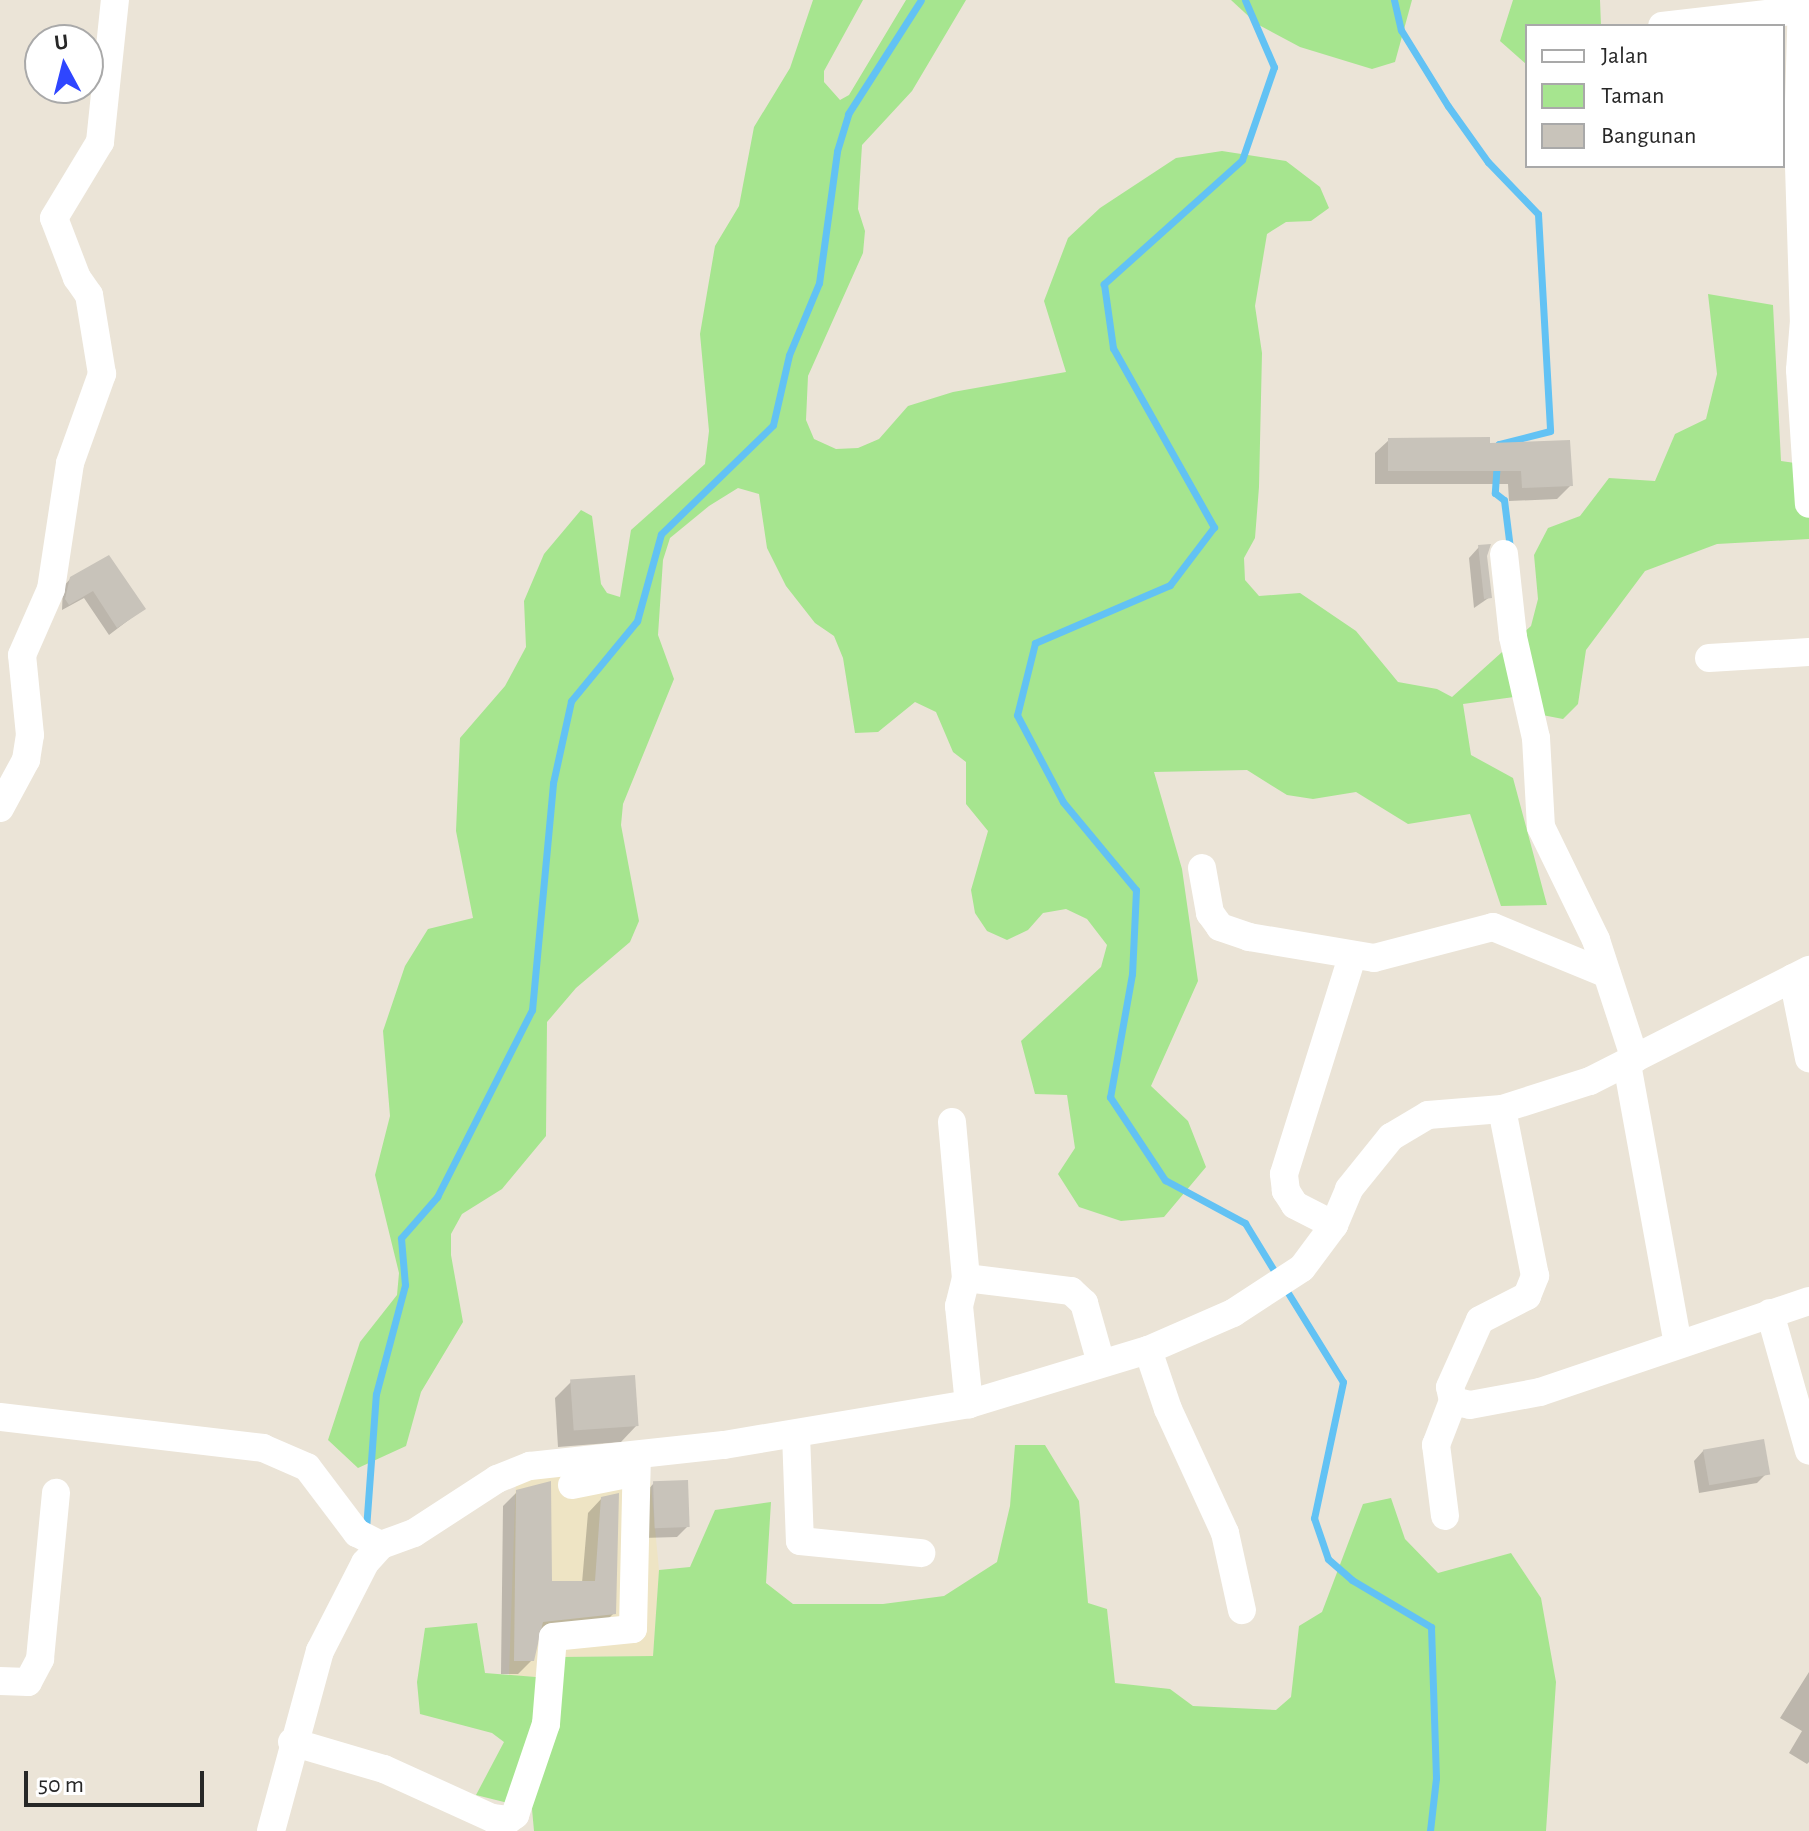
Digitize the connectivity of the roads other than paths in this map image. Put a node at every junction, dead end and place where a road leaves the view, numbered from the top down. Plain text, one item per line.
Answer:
1 (115, 0) edge
2 (1802, 5) edge
3 (1675, 24) edge
4 (1804, 134) edge
5 (1807, 320) edge
6 (1809, 504) edge
7 (1504, 554) dead end
8 (1809, 652) edge
9 (1709, 658) dead end
10 (0, 808) edge
11 (1202, 868) dead end
12 (1352, 957) junction
13 (1607, 974) junction
14 (1801, 974) edge
15 (1809, 1058) edge
16 (1631, 1062) junction
17 (1502, 1109) junction
18 (952, 1122) dead end
19 (1334, 1225) junction
20 (966, 1278) junction
21 (1809, 1301) edge
22 (1770, 1313) junction
23 (1678, 1344) junction
24 (1148, 1350) junction
25 (1101, 1363) junction
26 (1453, 1401) junction
27 (969, 1404) junction
28 (0, 1417) edge
29 (796, 1434) junction
30 (1809, 1451) edge
31 (630, 1456) junction
32 (572, 1485) dead end
33 (56, 1493) dead end
34 (1445, 1516) dead end
35 (372, 1542) junction
36 (921, 1553) dead end
37 (1242, 1610) dead end
38 (0, 1681) edge
39 (292, 1742) junction
40 (516, 1825) edge
41 (271, 1831) edge

1 - 10 street
2 - 3 street
2 - 4 street
4 - 5 street
5 - 6 street
7 - 13 street
8 - 9 street
11 - 12 street
12 - 13 street
12 - 19 street
13 - 16 street
14 - 15 street
14 - 16 street
16 - 17 street
16 - 23 street
17 - 19 street
17 - 26 street
18 - 20 street
19 - 24 street
20 - 25 street
20 - 27 street
21 - 22 street
22 - 23 street
22 - 30 street
23 - 26 street
24 - 25 street
24 - 37 street
25 - 27 street
26 - 34 street
27 - 29 street
28 - 35 street
29 - 31 street
29 - 36 street
31 - 32 street
31 - 35 street
31 - 40 street
33 - 38 street
35 - 39 street
39 - 40 street
39 - 41 street

